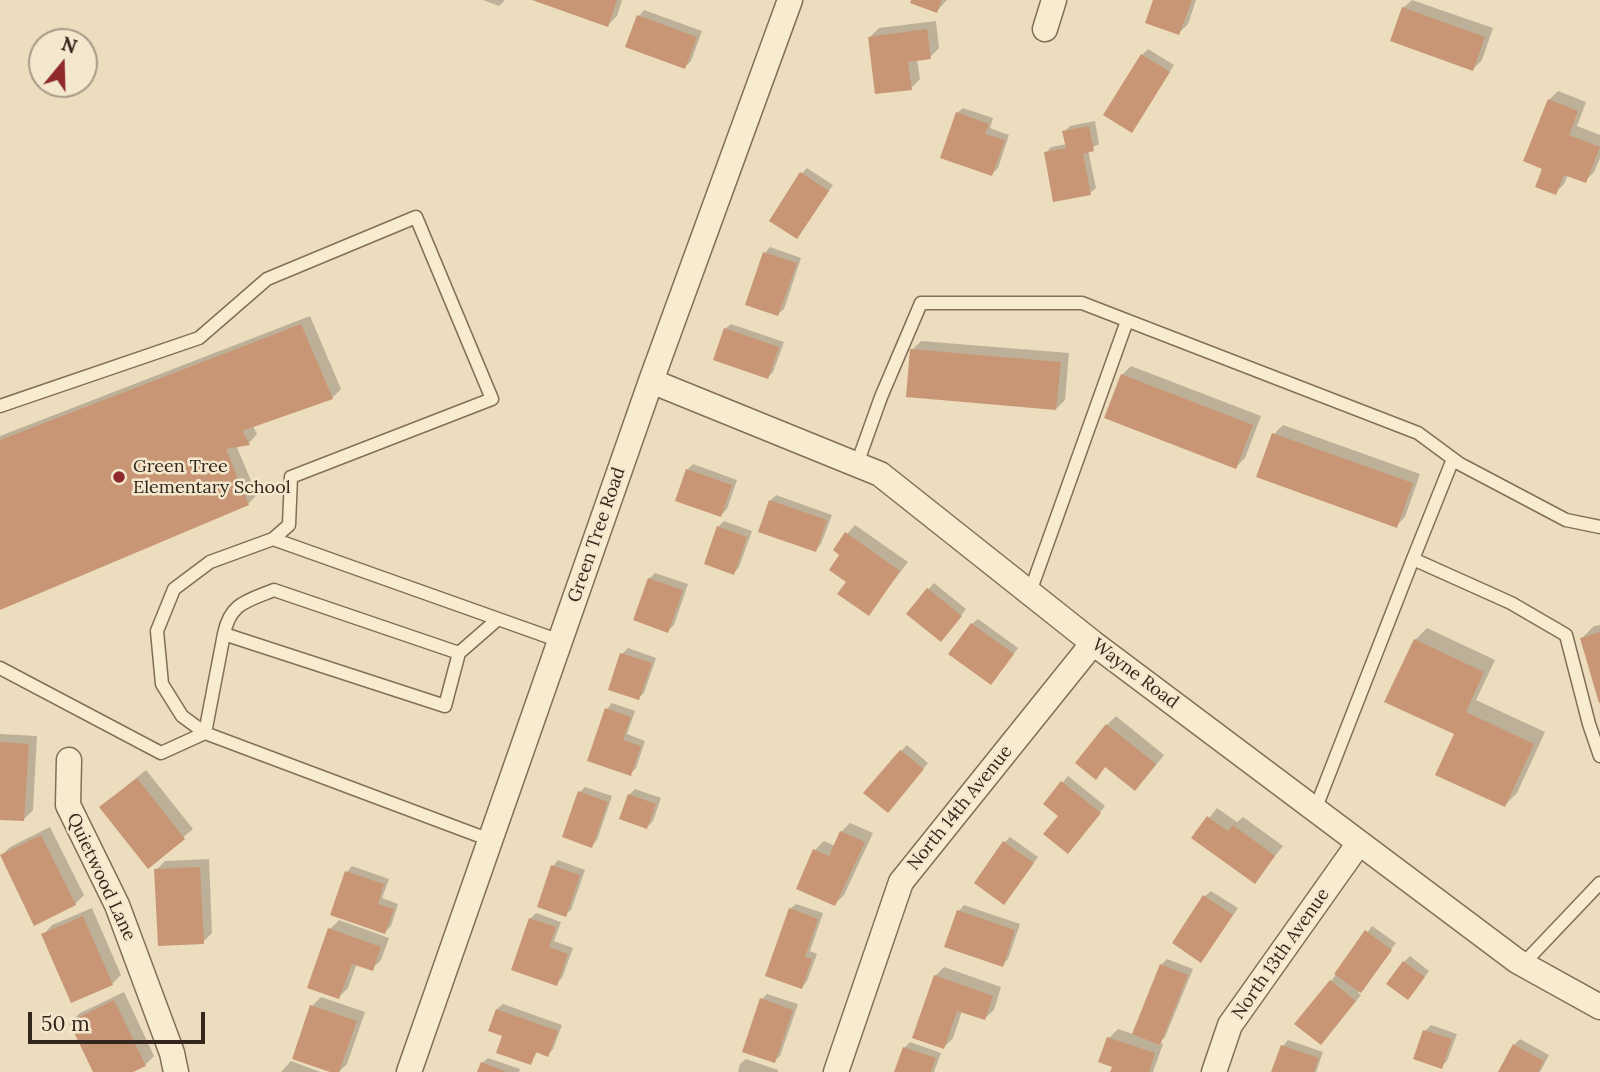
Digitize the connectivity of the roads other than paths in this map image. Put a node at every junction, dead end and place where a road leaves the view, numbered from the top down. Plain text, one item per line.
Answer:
1 (790, 0) edge
2 (1054, 0) edge
3 (1045, 29) dead end
4 (1127, 321) junction
5 (651, 381) junction
6 (0, 406) edge
7 (1453, 459) junction
8 (857, 464) junction
9 (1600, 527) edge
10 (273, 540) junction
11 (1413, 559) junction
12 (1030, 592) junction
13 (498, 619) junction
14 (224, 634) junction
15 (560, 641) junction
16 (1093, 643) junction
17 (459, 653) junction
18 (0, 668) edge
19 (205, 733) junction
20 (1600, 756) edge
21 (68, 760) dead end
22 (1315, 810) junction
23 (490, 840) junction
24 (1359, 843) junction
25 (1600, 883) edge
26 (1523, 964) junction
27 (1600, 1007) edge
28 (176, 1072) edge
29 (409, 1072) edge
30 (836, 1072) edge
31 (1214, 1072) edge

1 - 5 street, Green Tree Road
2 - 3 street
4 - 7 lane
4 - 8 lane
4 - 12 lane
5 - 8 street, Wayne Road
5 - 15 street, Green Tree Road
6 - 10 lane
7 - 9 lane
7 - 11 lane
8 - 12 street, Wayne Road
10 - 13 lane
10 - 19 lane
11 - 20 lane
11 - 22 lane
12 - 16 street, Wayne Road
13 - 15 lane
13 - 17 lane
14 - 17 lane
14 - 17 lane
14 - 19 lane
15 - 23 street, Green Tree Road
16 - 22 street, Wayne Road
16 - 30 street, North 14th Avenue
18 - 19 lane
19 - 23 lane
21 - 28 street, Quietwood Lane
22 - 24 street, Wayne Road
23 - 29 street, Green Tree Road
24 - 26 street, Wayne Road
24 - 31 street, North 13th Avenue
25 - 26 lane
26 - 27 street, Wayne Road

